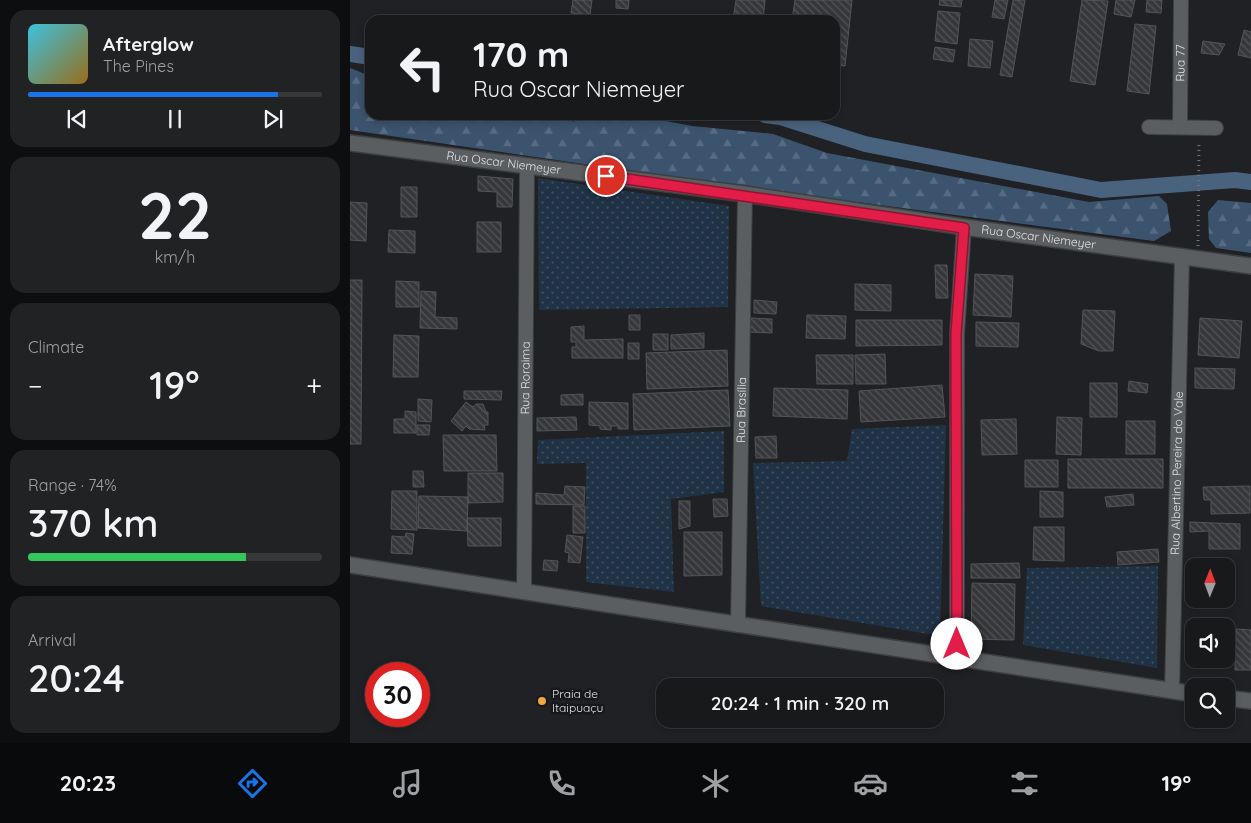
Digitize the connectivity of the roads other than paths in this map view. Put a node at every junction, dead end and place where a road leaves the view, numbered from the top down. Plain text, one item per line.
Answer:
1 (1181, 0) edge
2 (1149, 127) dead end
3 (1180, 127) junction
4 (1216, 128) dead end
5 (350, 142) edge
6 (527, 166) junction
7 (745, 194) junction
8 (964, 228) junction
9 (1182, 256) junction
10 (1251, 266) edge
11 (350, 566) edge
12 (524, 592) junction
13 (738, 625) junction
14 (957, 658) junction
15 (1172, 692) junction
16 (1185, 693) edge
17 (1235, 699) edge
18 (1251, 702) edge

1 - 3 street, Rua 77
2 - 3 street
3 - 4 street
5 - 6 street, Rua Oscar Niemeyer
6 - 7 street, Rua Oscar Niemeyer
6 - 12 street, Rua Roraima
7 - 8 street, Rua Oscar Niemeyer
7 - 13 street, Rua Brasília
8 - 9 street, Rua Oscar Niemeyer
8 - 14 street
9 - 10 street, Rua Oscar Niemeyer
9 - 15 street, Rua Albertino Pereira do Vale
11 - 12 street
12 - 13 street
13 - 14 street
14 - 15 street
15 - 16 street
17 - 18 street

